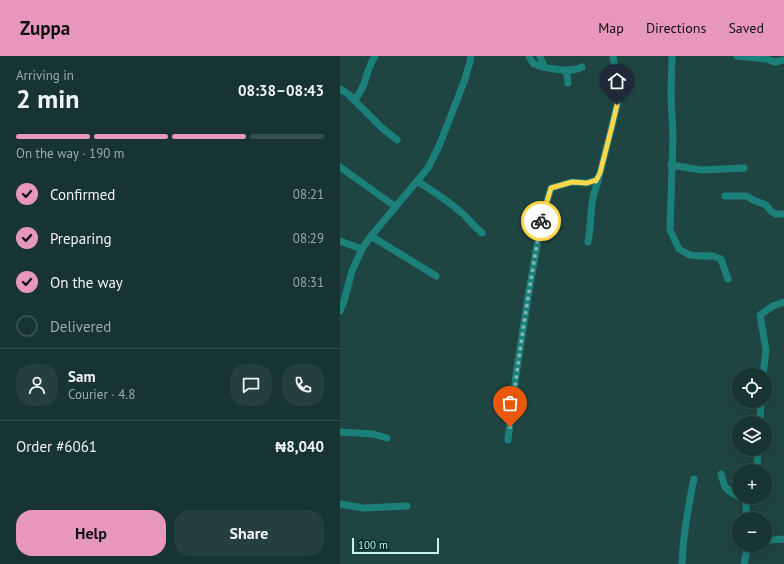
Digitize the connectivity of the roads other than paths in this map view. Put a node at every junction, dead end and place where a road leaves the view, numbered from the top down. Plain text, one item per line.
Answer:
1 (375, 56) edge
2 (471, 56) edge
3 (529, 56) edge
4 (540, 56) edge
5 (613, 56) edge
6 (672, 56) edge
7 (737, 56) edge
8 (784, 60) edge
9 (545, 67) junction
10 (582, 67) dead end
11 (566, 70) junction
12 (568, 83) dead end
13 (340, 89) edge
14 (354, 100) junction
15 (396, 140) dead end
16 (671, 165) junction
17 (340, 167) edge
18 (744, 168) dead end
19 (600, 173) junction
20 (417, 181) junction
21 (725, 196) dead end
22 (396, 207) junction
23 (784, 214) edge
24 (482, 233) dead end
25 (371, 236) junction
26 (340, 241) edge
27 (588, 242) dead end
28 (362, 249) junction
29 (436, 276) dead end
30 (728, 279) dead end
31 (784, 302) edge
32 (340, 311) edge
33 (764, 368) edge
34 (340, 432) edge
35 (387, 438) dead end
36 (508, 440) dead end
37 (721, 474) dead end
38 (694, 479) dead end
39 (732, 493) edge
40 (340, 504) edge
41 (407, 506) dead end
42 (784, 539) edge
43 (772, 540) edge
44 (747, 552) edge
45 (682, 564) edge
46 (744, 564) edge

1 - 14 street
2 - 20 street
3 - 9 street
4 - 9 street
5 - 19 street
6 - 16 street
7 - 8 street
9 - 11 street
10 - 11 street
11 - 12 street
13 - 14 street
14 - 15 street
16 - 18 street
16 - 30 street
17 - 22 street
19 - 27 street
19 - 36 street
20 - 22 street
20 - 24 street
21 - 23 street
22 - 25 street
25 - 28 street
25 - 29 street
26 - 28 street
28 - 32 street
31 - 33 street
34 - 35 street
37 - 39 street
38 - 45 street
40 - 41 street
42 - 43 street
44 - 46 street

